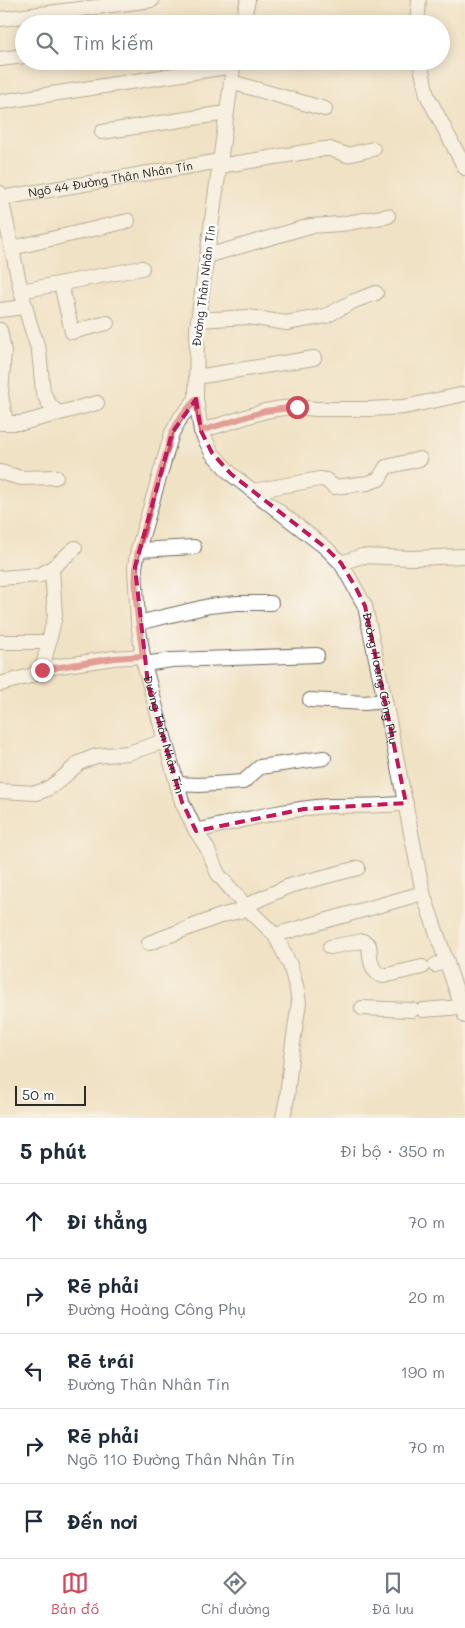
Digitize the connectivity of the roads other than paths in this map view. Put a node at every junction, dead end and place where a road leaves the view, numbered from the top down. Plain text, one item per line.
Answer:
1 (152, 0) edge
2 (248, 0) edge
3 (419, 0) edge
4 (110, 3) edge
5 (28, 15) edge
6 (244, 15) edge
7 (418, 15) edge
8 (15, 17) edge
9 (0, 19) edge
10 (15, 57) edge
11 (0, 59) edge
12 (176, 70) edge
13 (232, 70) edge
14 (422, 70) edge
15 (231, 82) junction
16 (0, 102) edge
17 (325, 109) dead end
18 (226, 113) junction
19 (102, 132) dead end
20 (373, 149) dead end
21 (219, 164) junction
22 (465, 168) edge
23 (0, 195) edge
24 (388, 216) dead end
25 (128, 220) dead end
26 (12, 248) junction
27 (206, 256) junction
28 (142, 268) dead end
29 (61, 284) junction
30 (21, 291) junction
31 (376, 293) dead end
32 (25, 307) junction
33 (0, 310) edge
34 (198, 320) junction
35 (107, 323) dead end
36 (0, 330) edge
37 (314, 358) dead end
38 (196, 378) junction
39 (465, 394) edge
40 (196, 399) junction
41 (97, 402) dead end
42 (58, 413) junction
43 (3, 423) edge
44 (201, 431) junction
45 (420, 459) dead end
46 (0, 472) edge
47 (56, 477) dead end
48 (253, 491) junction
49 (194, 546) dead end
50 (75, 548) dead end
51 (138, 550) junction
52 (465, 556) edge
53 (341, 563) junction
54 (52, 568) junction
55 (0, 578) edge
56 (271, 603) dead end
57 (138, 623) junction
58 (0, 642) edge
59 (49, 642) junction
60 (318, 655) dead end
61 (143, 660) junction
62 (42, 670) junction
63 (0, 684) edge
64 (310, 700) dead end
65 (385, 701) junction
66 (165, 741) junction
67 (324, 758) dead end
68 (177, 784) junction
69 (0, 791) edge
70 (406, 803) junction
71 (196, 831) junction
72 (358, 868) dead end
73 (424, 892) junction
74 (246, 907) junction
75 (274, 935) junction
76 (149, 943) dead end
77 (330, 947) dead end
78 (435, 964) junction
79 (362, 1008) dead end
80 (463, 1011) edge
81 (283, 1118) edge

1 - 4 street
2 - 6 street
3 - 7 street
4 - 5 street
8 - 9 street
10 - 11 street
12 - 16 street
13 - 15 street, Đường Thân Nhân Tín
14 - 22 street
15 - 17 street
15 - 18 street, Đường Thân Nhân Tín
18 - 19 street
18 - 21 street, Đường Thân Nhân Tín
20 - 21 street, Ngõ 44 Đường Thân Nhân Tín
21 - 23 street, Ngõ 44 Đường Thân Nhân Tín
21 - 27 street, Đường Thân Nhân Tín
23 - 26 street
24 - 27 street
25 - 26 street
26 - 30 street
27 - 34 street, Đường Thân Nhân Tín
28 - 29 street
29 - 30 street
29 - 35 street
30 - 32 street
31 - 34 street
32 - 33 street
32 - 42 street
34 - 38 street, Đường Thân Nhân Tín
36 - 43 street
37 - 38 street
38 - 40 street, Đường Thân Nhân Tín
39 - 44 street
40 - 44 street, Đường Hoàng Công Phụ
40 - 51 street, Đường Thân Nhân Tín
41 - 42 street
42 - 43 street
44 - 48 street, Đường Hoàng Công Phụ
45 - 48 street
46 - 47 street
48 - 53 street, Đường Hoàng Công Phụ
49 - 51 street
50 - 54 street
51 - 57 street, Đường Thân Nhân Tín
52 - 53 street
53 - 65 street, Đường Hoàng Công Phụ
54 - 55 street
54 - 59 street
56 - 57 street
57 - 61 street, Đường Thân Nhân Tín
58 - 59 street
59 - 62 street
60 - 61 street
61 - 62 street
61 - 66 street, Đường Thân Nhân Tín
62 - 63 street
64 - 65 street
65 - 70 street, Đường Hoàng Công Phụ
66 - 68 street, Đường Thân Nhân Tín
66 - 69 street
67 - 68 street
68 - 71 street, Đường Thân Nhân Tín
70 - 71 street
70 - 73 street, Đường Hoàng Công Phụ
71 - 74 street, Đường Thân Nhân Tín
72 - 74 street
73 - 75 street
73 - 78 street, Đường Hoàng Công Phụ
74 - 75 street, Đường Thân Nhân Tín
74 - 76 street
75 - 81 street, Đường Thân Nhân Tín
77 - 78 street
78 - 80 street, Đường Hoàng Công Phụ
79 - 80 street

